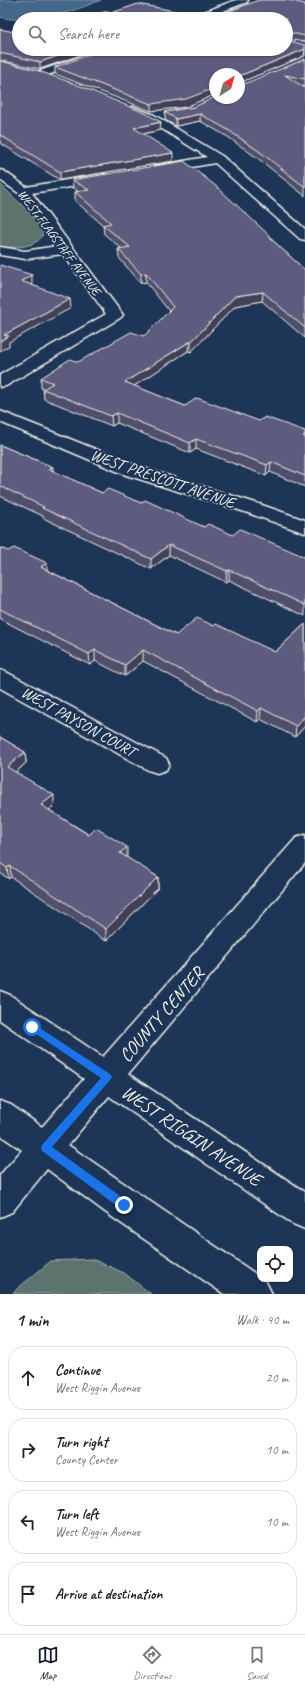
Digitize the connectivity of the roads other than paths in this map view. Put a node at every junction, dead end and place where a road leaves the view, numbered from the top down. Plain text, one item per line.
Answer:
1 (244, 0) edge
2 (212, 12) edge
3 (91, 56) edge
4 (27, 71) edge
5 (41, 74) junction
6 (60, 81) edge
7 (122, 106) edge
8 (166, 115) edge
9 (150, 118) junction
10 (218, 159) junction
11 (148, 171) edge
12 (0, 174) edge
13 (117, 176) edge
14 (24, 191) junction
15 (305, 236) edge
16 (66, 249) junction
17 (0, 251) edge
18 (0, 382) edge
19 (0, 416) edge
20 (305, 527) edge
21 (0, 678) edge
22 (157, 764) dead end
23 (305, 845) edge
24 (0, 1004) edge
25 (107, 1077) junction
26 (0, 1116) edge
27 (45, 1148) junction
28 (0, 1200) edge
29 (305, 1212) edge
30 (254, 1294) edge

1 - 2 street
3 - 5 street
4 - 5 street
5 - 6 street
7 - 9 street
8 - 9 street
9 - 10 street
10 - 11 street
10 - 15 street
12 - 14 street, WEST FLAGSTAFF AVENUE
13 - 14 street
14 - 16 street, WEST FLAGSTAFF AVENUE
16 - 17 street
16 - 18 street, WEST FLAGSTAFF AVENUE
19 - 20 street, WEST PRESCOTT AVENUE
21 - 22 street, WEST PAYSON COURT
23 - 25 street, COUNTY CENTER
24 - 25 street, WEST RIGGIN AVENUE
25 - 27 street, COUNTY CENTER
25 - 29 street, WEST RIGGIN AVENUE
26 - 27 street
27 - 28 street, COUNTY CENTER
27 - 30 street

